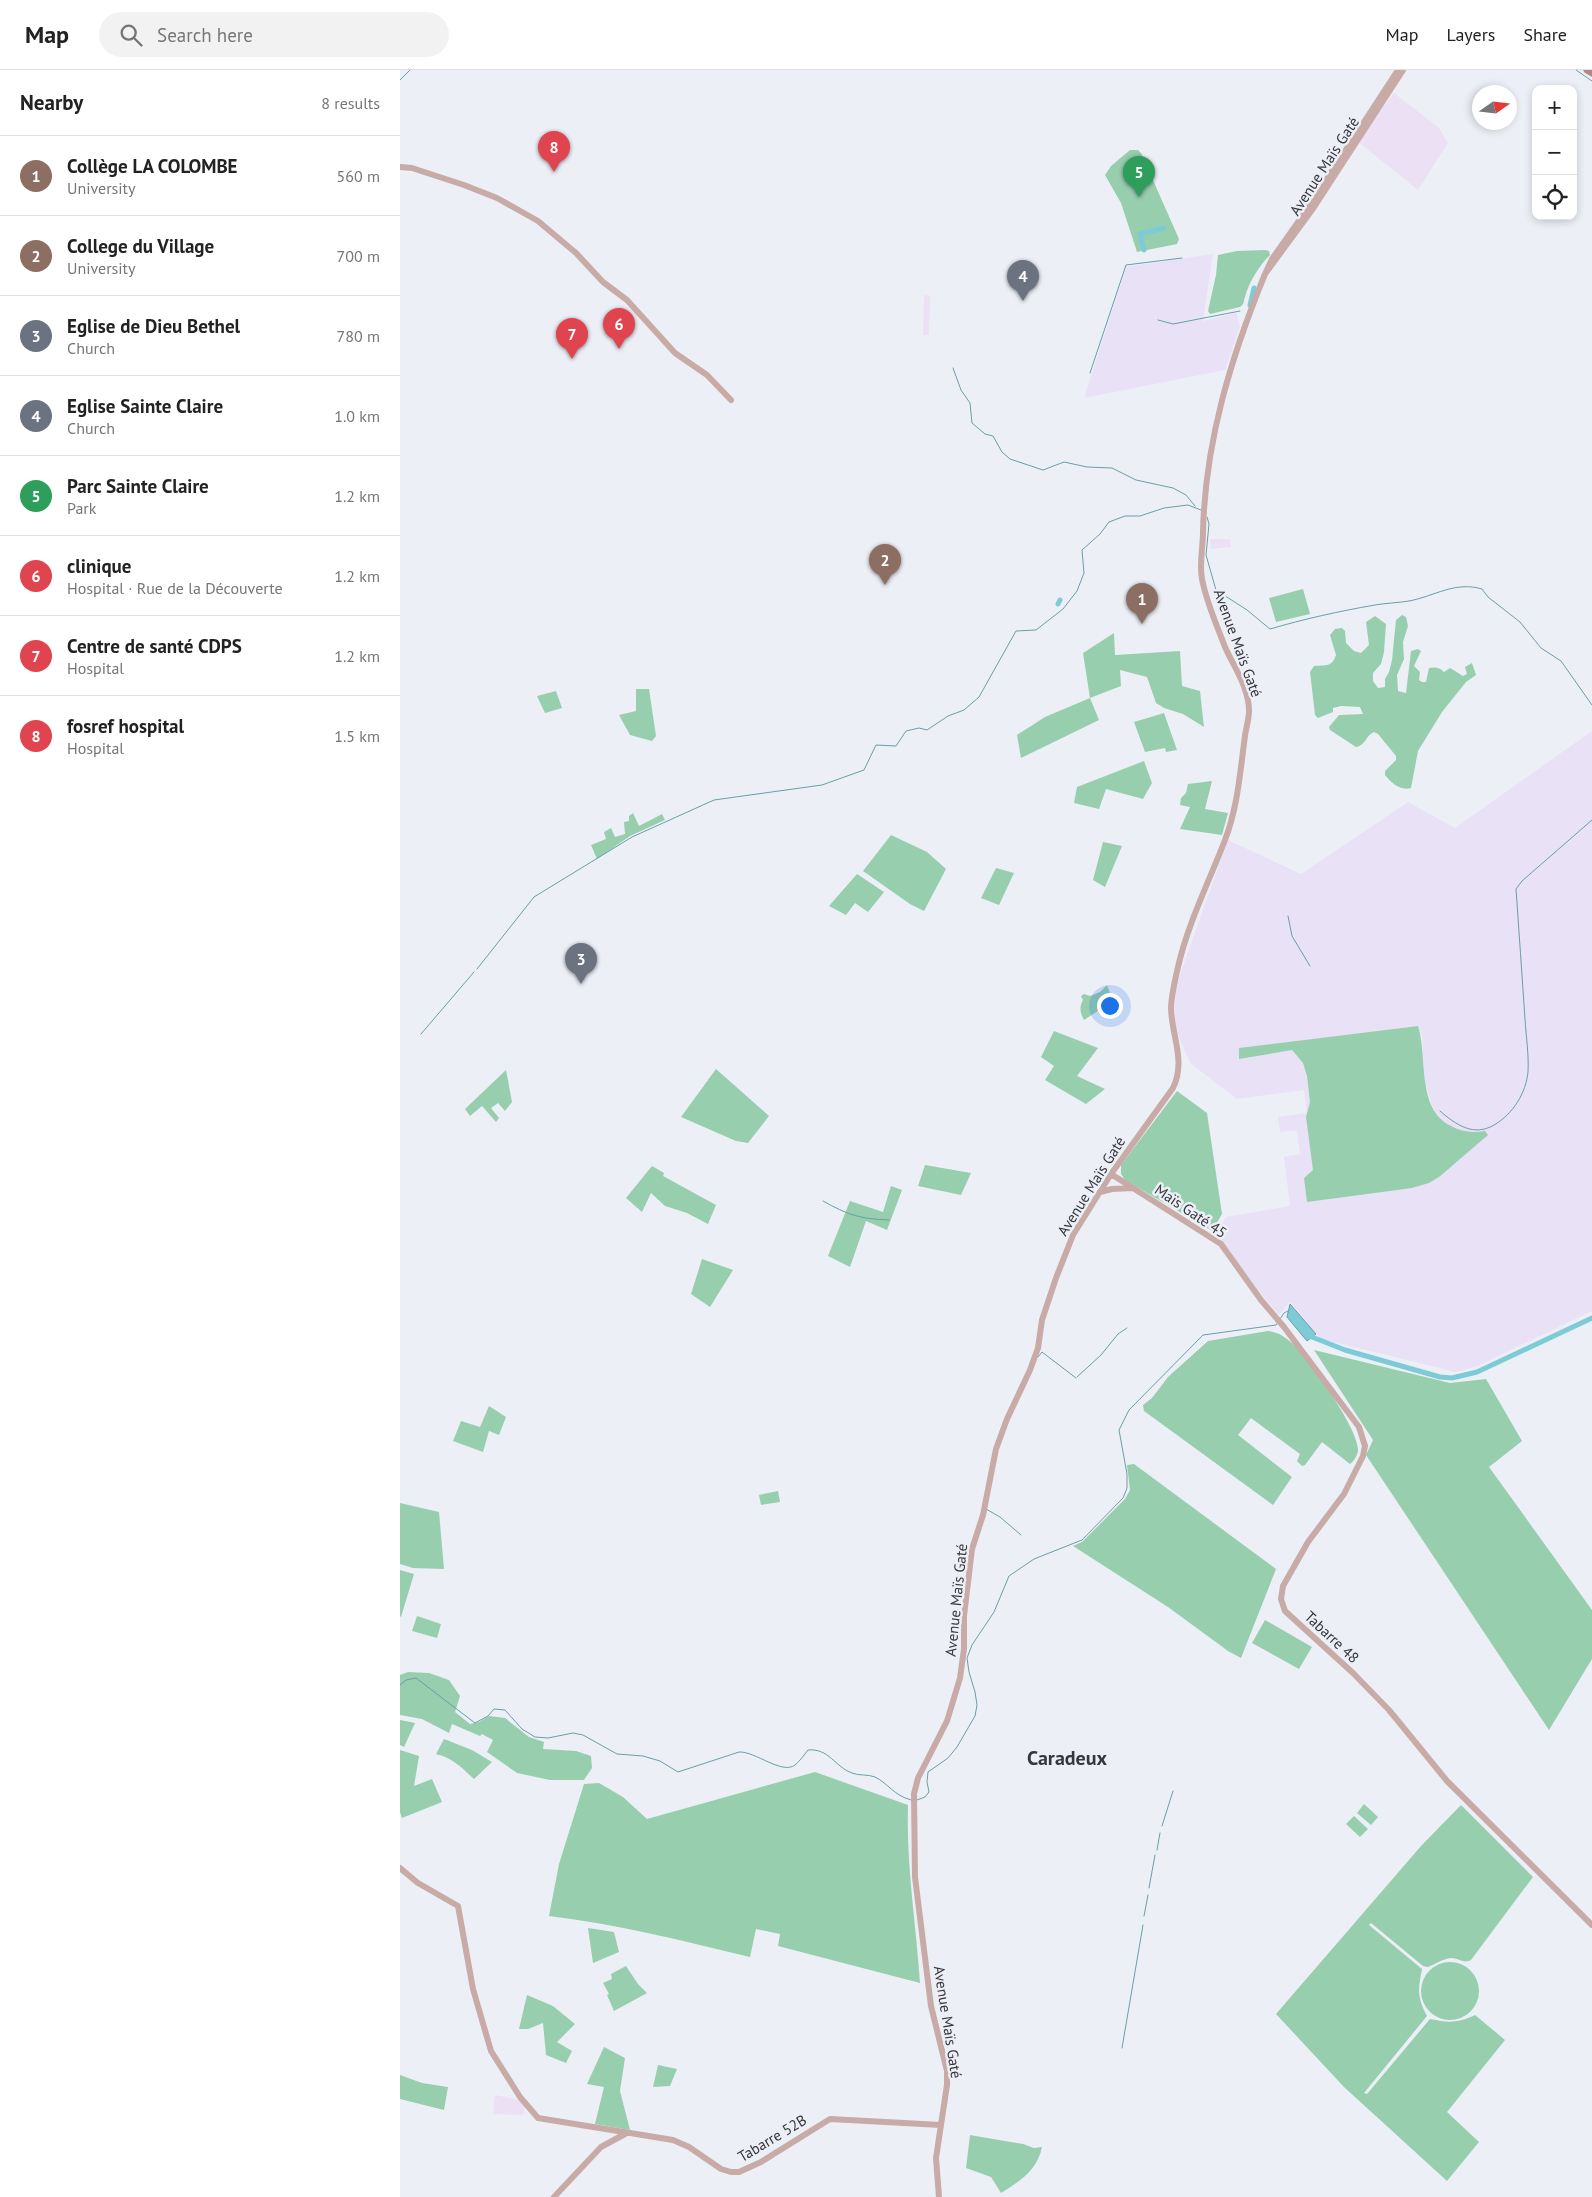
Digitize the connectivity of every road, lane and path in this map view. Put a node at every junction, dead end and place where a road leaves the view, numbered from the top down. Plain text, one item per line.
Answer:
1 (1398, 70) edge
2 (1403, 70) edge
3 (1587, 70) edge
4 (1592, 74) edge
5 (400, 167) edge
6 (1265, 274) junction
7 (731, 400) dead end
8 (1111, 1174) junction
9 (1133, 1188) junction
10 (1100, 1192) junction
11 (1284, 1327) joint
12 (400, 1868) edge
13 (1592, 1925) edge
14 (941, 2125) junction
15 (626, 2133) junction
16 (554, 2197) edge
17 (939, 2197) edge

1 - 6 street, Avenue Maïs Gaté
2 - 6 street, Avenue Maïs Gaté
3 - 4 main road
5 - 7 street
6 - 8 street, Avenue Maïs Gaté
8 - 9 street, Maïs Gaté 45
8 - 10 street, Avenue Maïs Gaté
9 - 10 street
9 - 11 street, Maïs Gaté 45
10 - 14 street, Avenue Maïs Gaté
11 - 13 street, Tabarre 48
12 - 15 street, Tabarre 52B
14 - 15 street, Tabarre 52B
14 - 17 street, Avenue Maïs Gaté
15 - 16 street

